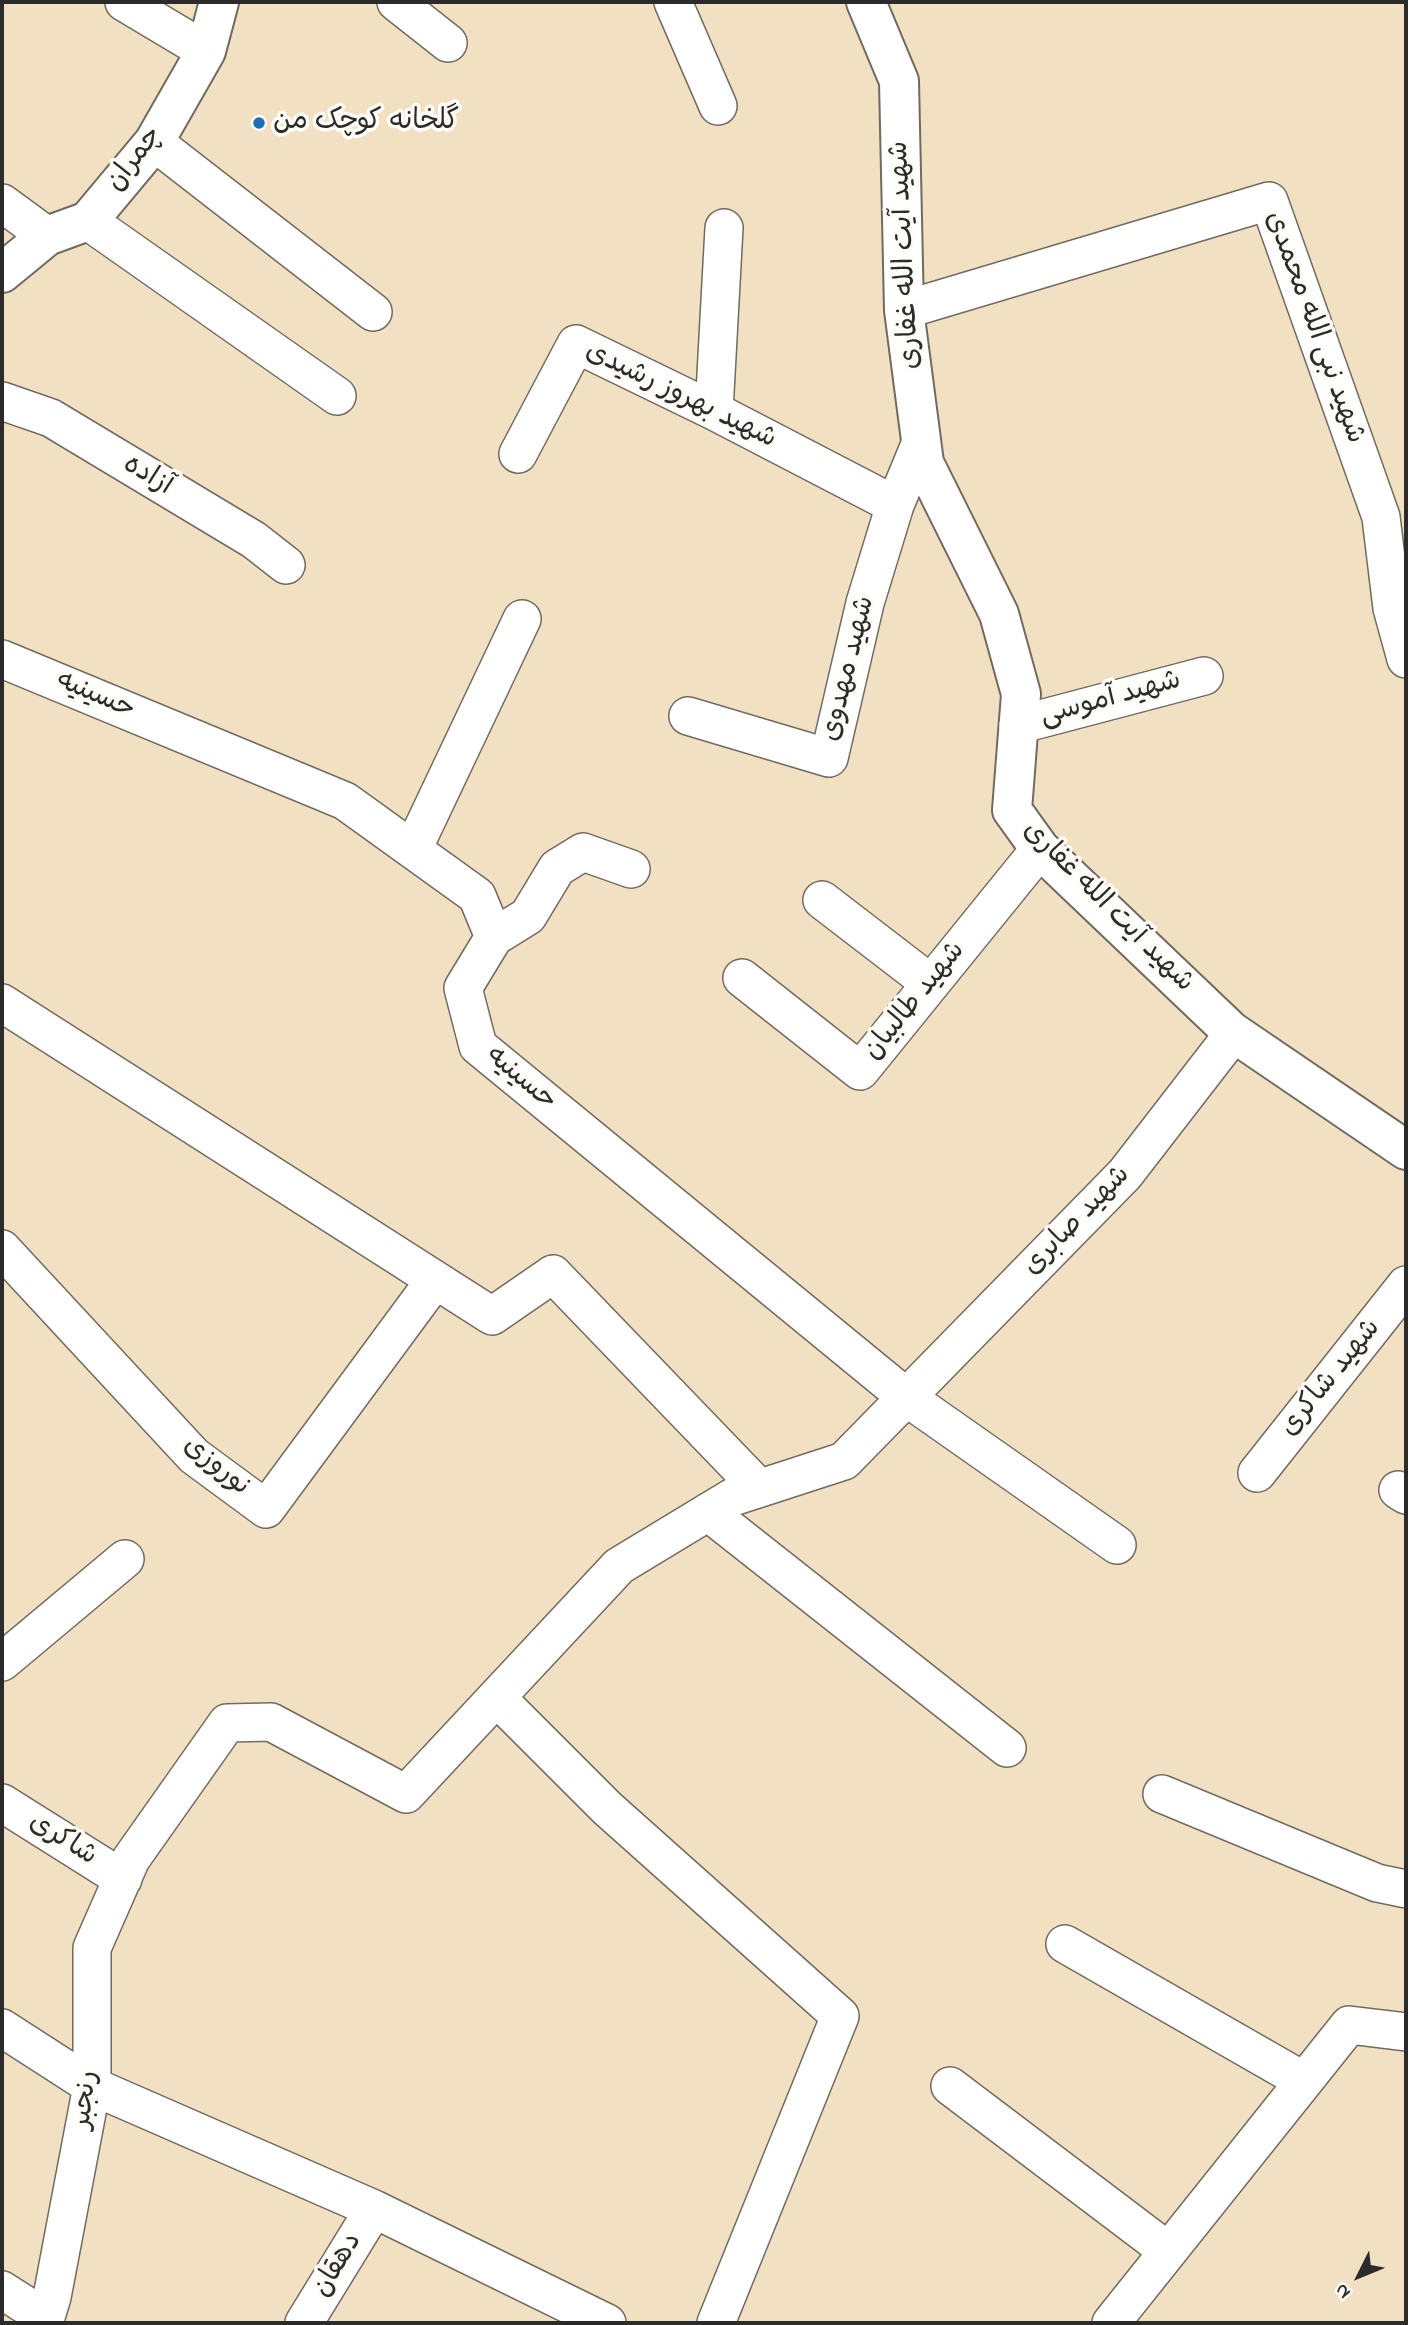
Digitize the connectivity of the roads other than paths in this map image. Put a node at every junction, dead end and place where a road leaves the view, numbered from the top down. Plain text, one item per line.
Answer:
1 (124, 2) edge
2 (219, 2) edge
3 (396, 2) edge
4 (673, 2) edge
5 (866, 2) edge
6 (448, 43) dead end
7 (206, 51) junction
8 (718, 106) dead end
9 (154, 142) junction
10 (2, 204) edge
11 (88, 221) junction
12 (724, 228) dead end
13 (47, 236) junction
14 (2, 273) edge
15 (904, 310) junction
16 (373, 312) dead end
17 (337, 396) dead end
18 (2, 401) edge
19 (714, 411) junction
20 (921, 442) junction
21 (518, 454) dead end
22 (895, 505) junction
23 (286, 565) dead end
24 (522, 619) dead end
25 (2, 659) edge
26 (1406, 659) edge
27 (1204, 676) dead end
28 (688, 716) dead end
29 (1018, 725) junction
30 (413, 849) junction
31 (1040, 849) junction
32 (631, 869) dead end
33 (821, 900) dead end
34 (494, 937) junction
35 (742, 978) dead end
36 (930, 983) junction
37 (2, 1003) edge
38 (1234, 1033) junction
39 (1406, 1150) edge
40 (2, 1249) edge
41 (435, 1280) junction
42 (1406, 1285) edge
43 (906, 1397) junction
44 (1257, 1473) dead end
45 (759, 1488) junction
46 (708, 1512) junction
47 (1116, 1545) dead end
48 (125, 1559) dead end
49 (2, 1662) edge
50 (496, 1698) junction
51 (1007, 1748) dead end
52 (1162, 1794) dead end
53 (2, 1802) edge
54 (122, 1879) junction
55 (1406, 1889) edge
56 (1065, 1944) dead end
57 (2, 2028) edge
58 (1406, 2032) edge
59 (1304, 2081) junction
60 (92, 2085) junction
61 (950, 2086) dead end
62 (374, 2209) junction
63 (1168, 2251) junction
64 (2, 2290) edge
65 (45, 2320) edge
66 (590, 2320) edge
67 (304, 2323) edge
68 (716, 2323) edge
69 (1111, 2323) edge

1 - 7 street
2 - 7 street, چمران
3 - 6 street
4 - 8 street
5 - 15 street, شهید آیت الله غفاری
7 - 9 street, چمران
9 - 11 street, چمران
9 - 16 street
10 - 13 street
11 - 13 street, چمران
11 - 17 street
12 - 19 street
13 - 14 street, چمران
15 - 20 street, شهید آیت الله غفاری
15 - 26 street, شهید نبی الله محمدی
18 - 23 street, آزاده
19 - 21 street, شهید بهروز رشیدی
19 - 22 street, شهید بهروز رشیدی
20 - 22 street, شهید مهدوی
20 - 29 street, شهید آیت الله غفاری
22 - 28 street, شهید مهدوی
24 - 30 street
25 - 30 street, حسینیه
27 - 29 street, شهید آموسی
29 - 31 street, شهید آیت الله غفاری
30 - 34 street, حسینیه
31 - 36 street, شهید طالبیان
31 - 38 street, شهید آیت الله غفاری
32 - 34 street
33 - 36 street
34 - 43 street, حسینیه
35 - 36 street, شهید طالبیان
37 - 41 street
38 - 39 street, شهید آیت الله غفاری
38 - 43 street, شهید صابری
40 - 41 street, نوروزی
41 - 45 street
42 - 44 street, شهید شاکری
43 - 45 street, شهید صابری
43 - 47 street, حسینیه
45 - 46 street, شهید صابری
46 - 50 street, شهید صابری
46 - 51 street
48 - 49 street
50 - 54 street, رنجبر
50 - 68 street
52 - 55 street
53 - 54 street, شاکری
54 - 60 street, رنجبر
56 - 59 street
57 - 60 street
58 - 59 street
59 - 63 street
60 - 62 street
60 - 65 street, رنجبر
61 - 63 street
62 - 66 street
62 - 67 street, دهقان
63 - 69 street
64 - 65 street

